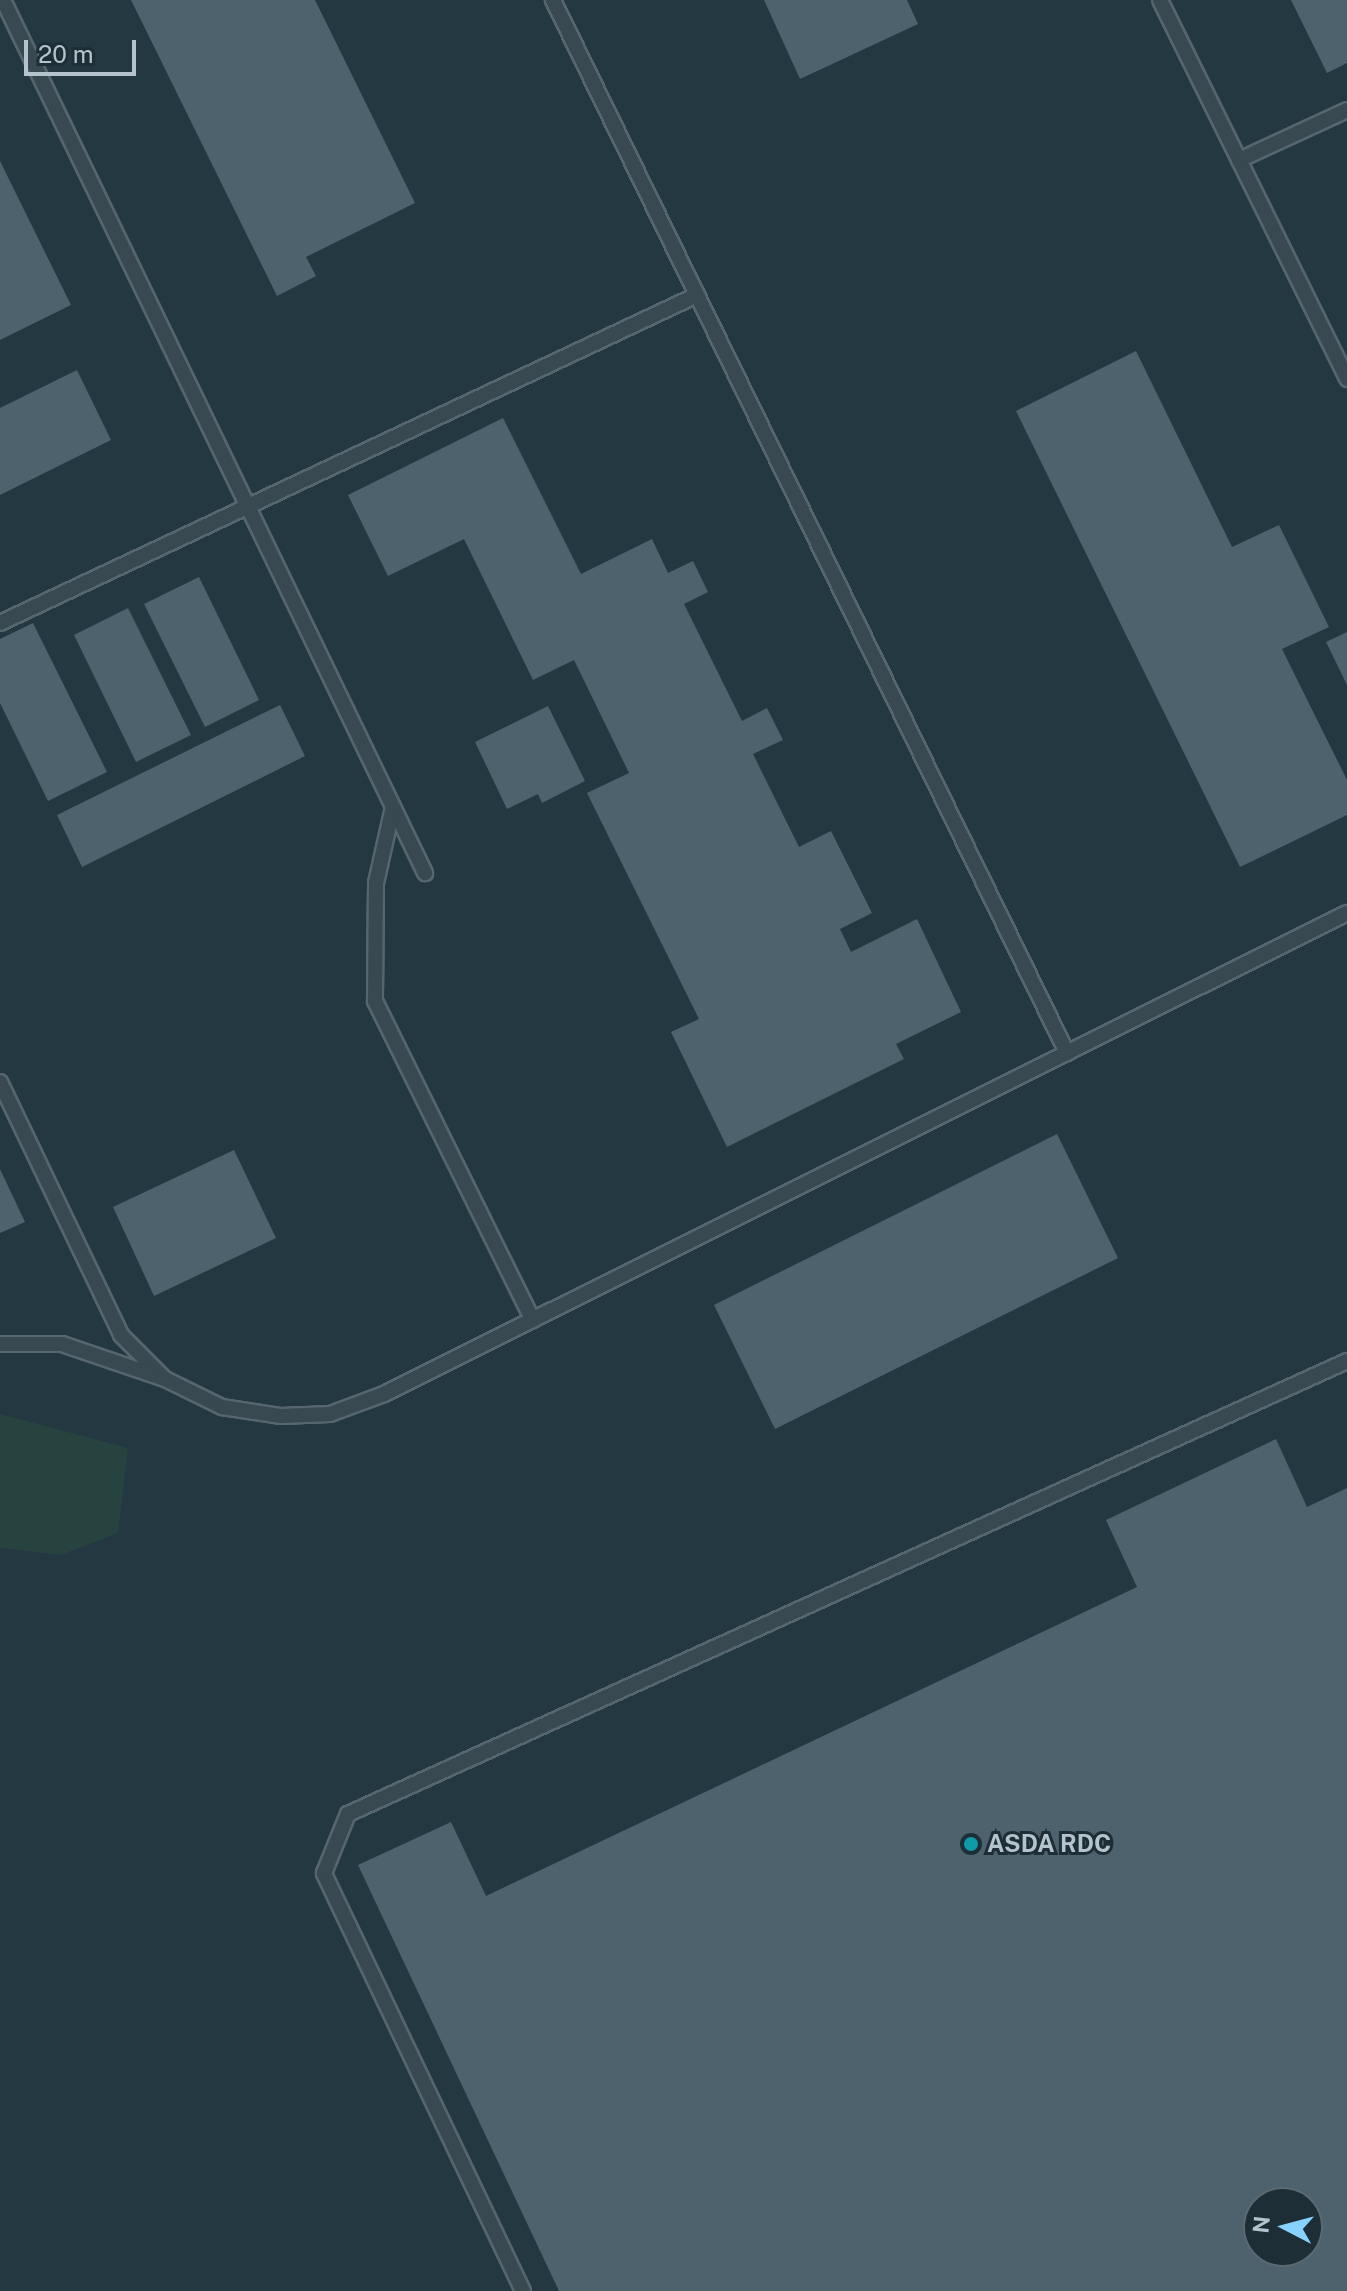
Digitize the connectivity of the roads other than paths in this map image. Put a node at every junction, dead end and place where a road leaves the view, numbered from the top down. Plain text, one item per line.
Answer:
1 (3, 0) edge
2 (553, 0) edge
3 (1160, 0) edge
4 (1347, 110) edge
5 (1239, 160) junction
6 (697, 295) junction
7 (1347, 379) edge
8 (248, 506) junction
9 (0, 623) edge
10 (393, 807) junction
11 (425, 873) dead end
12 (1347, 913) edge
13 (1067, 1053) junction
14 (0, 1082) edge
15 (533, 1320) junction
16 (0, 1344) edge
17 (1347, 1361) edge
18 (165, 1379) junction
19 (523, 2291) edge

1 - 8 lane
2 - 6 lane
3 - 5 lane
4 - 5 lane
5 - 7 lane
6 - 8 lane
6 - 13 lane
8 - 9 lane
8 - 10 lane
10 - 11 lane
10 - 15 lane
12 - 13 lane
13 - 15 lane
14 - 18 lane
15 - 18 lane
16 - 18 lane
17 - 19 lane

